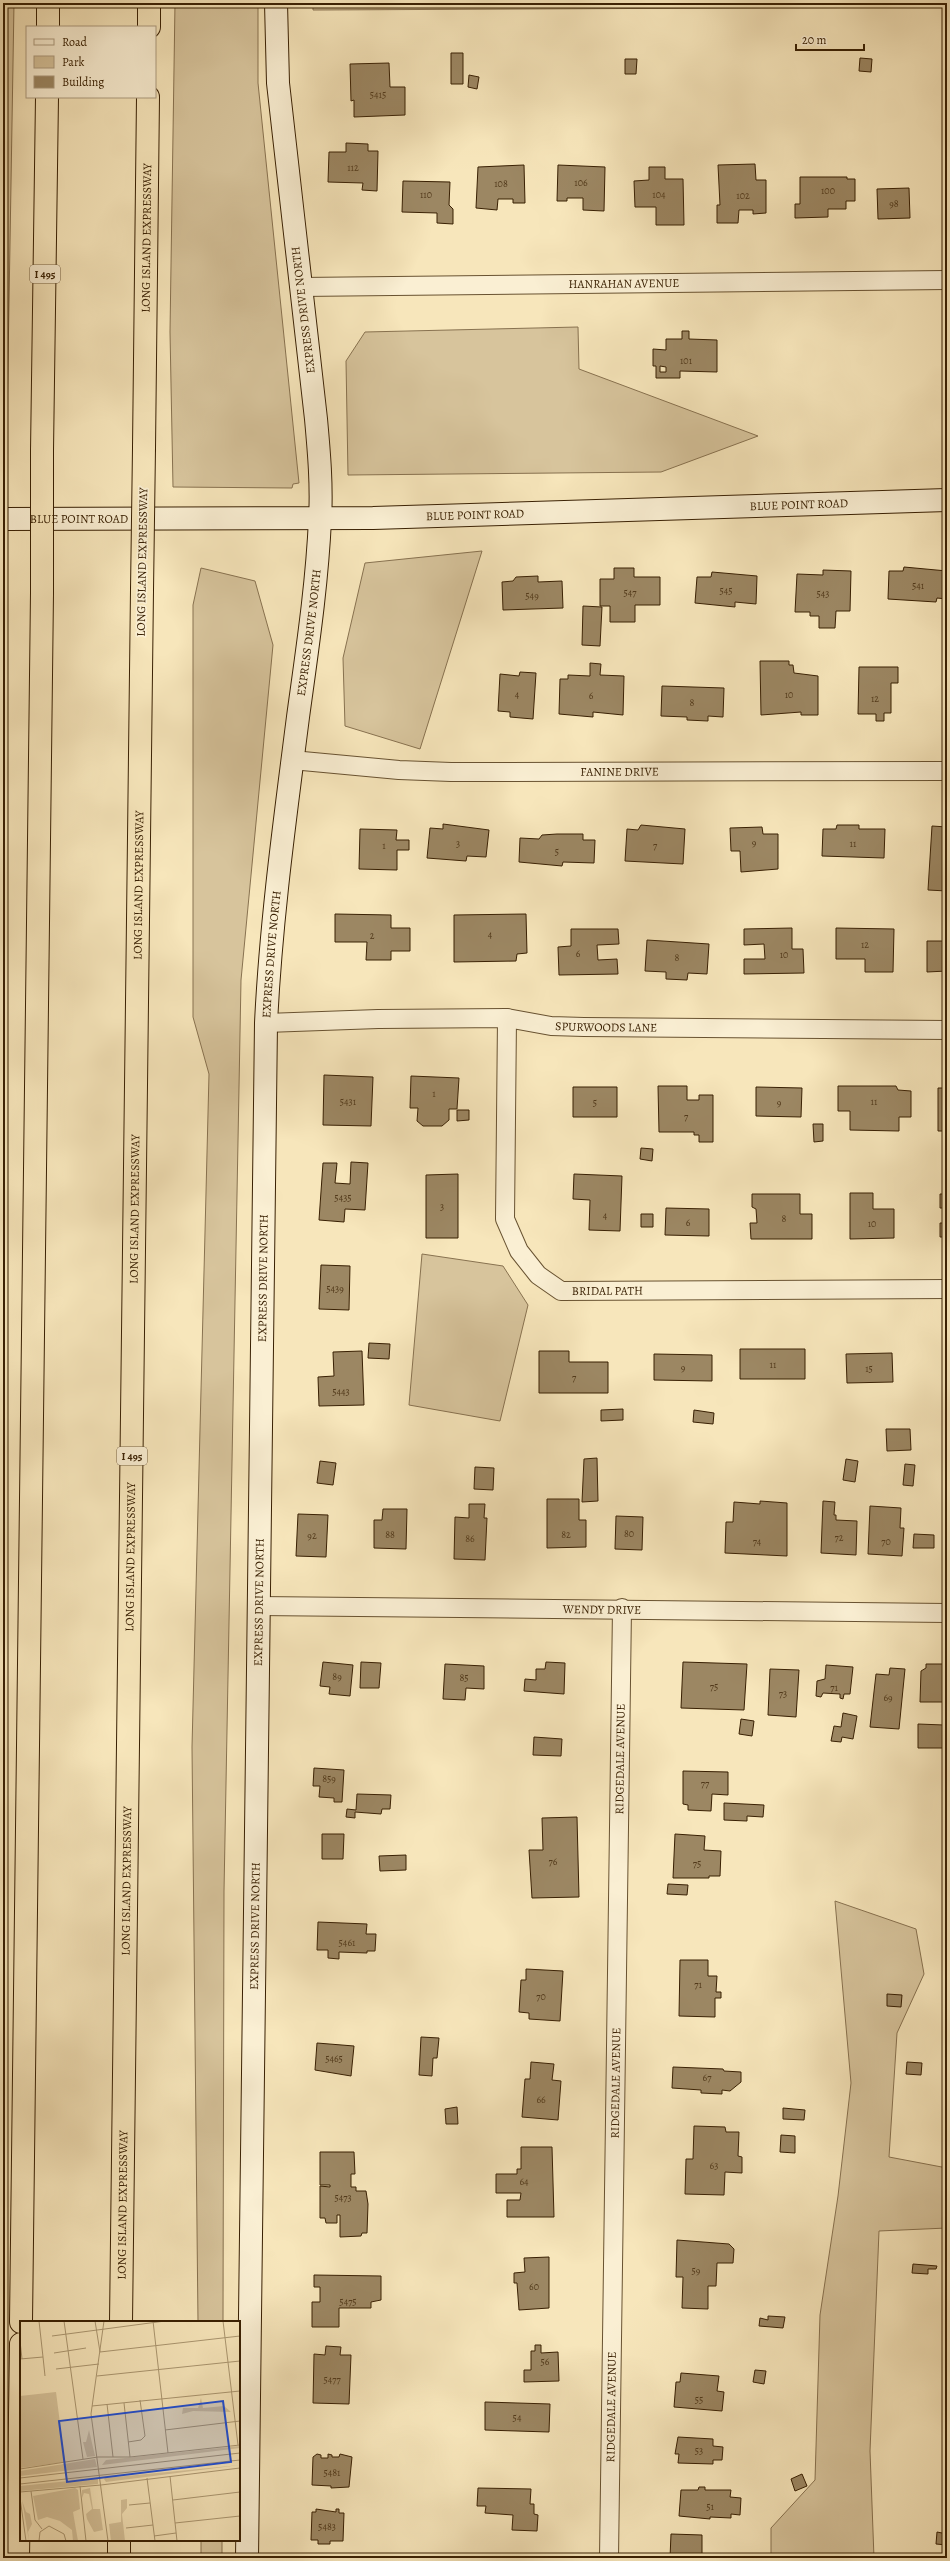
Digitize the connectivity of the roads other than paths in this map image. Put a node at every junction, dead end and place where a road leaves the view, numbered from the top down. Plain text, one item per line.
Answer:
1 (48, 3) edge
2 (149, 3) edge
3 (276, 3) edge
4 (48, 26) edge
5 (149, 26) edge
6 (47, 98) edge
7 (148, 98) edge
8 (947, 280) edge
9 (300, 287) junction
10 (947, 500) edge
11 (3, 519) edge
12 (320, 519) junction
13 (292, 760) junction
14 (947, 771) edge
15 (507, 1018) junction
16 (266, 1023) junction
17 (947, 1030) edge
18 (947, 1289) edge
19 (258, 1606) junction
20 (622, 1608) junction
21 (947, 1613) edge
22 (21, 2321) edge
23 (121, 2321) edge
24 (20, 2415) edge
25 (119, 2541) edge
26 (18, 2558) edge
27 (119, 2558) edge
28 (247, 2558) edge
29 (609, 2558) edge

1 - 4 highway
2 - 5 highway
3 - 9 main road, EXPRESS DRIVE NORTH
6 - 22 highway, I 495, bridge
7 - 23 highway, LONG ISLAND EXPRESSWAY / I 495, bridge
8 - 9 street, HANRAHAN AVENUE
9 - 12 main road, EXPRESS DRIVE NORTH
10 - 12 main road, BLUE POINT ROAD
11 - 12 main road, BLUE POINT ROAD
12 - 13 main road, EXPRESS DRIVE NORTH
13 - 14 street, FANINE DRIVE
13 - 16 main road, EXPRESS DRIVE NORTH
15 - 16 street, SPURWOODS LANE
15 - 17 street, SPURWOODS LANE
15 - 18 street, BRIDAL PATH
16 - 19 main road, EXPRESS DRIVE NORTH
19 - 20 street, WENDY DRIVE
19 - 28 main road, EXPRESS DRIVE NORTH
20 - 21 street, WENDY DRIVE
20 - 29 street, RIDGEDALE AVENUE
24 - 26 highway
25 - 27 highway

